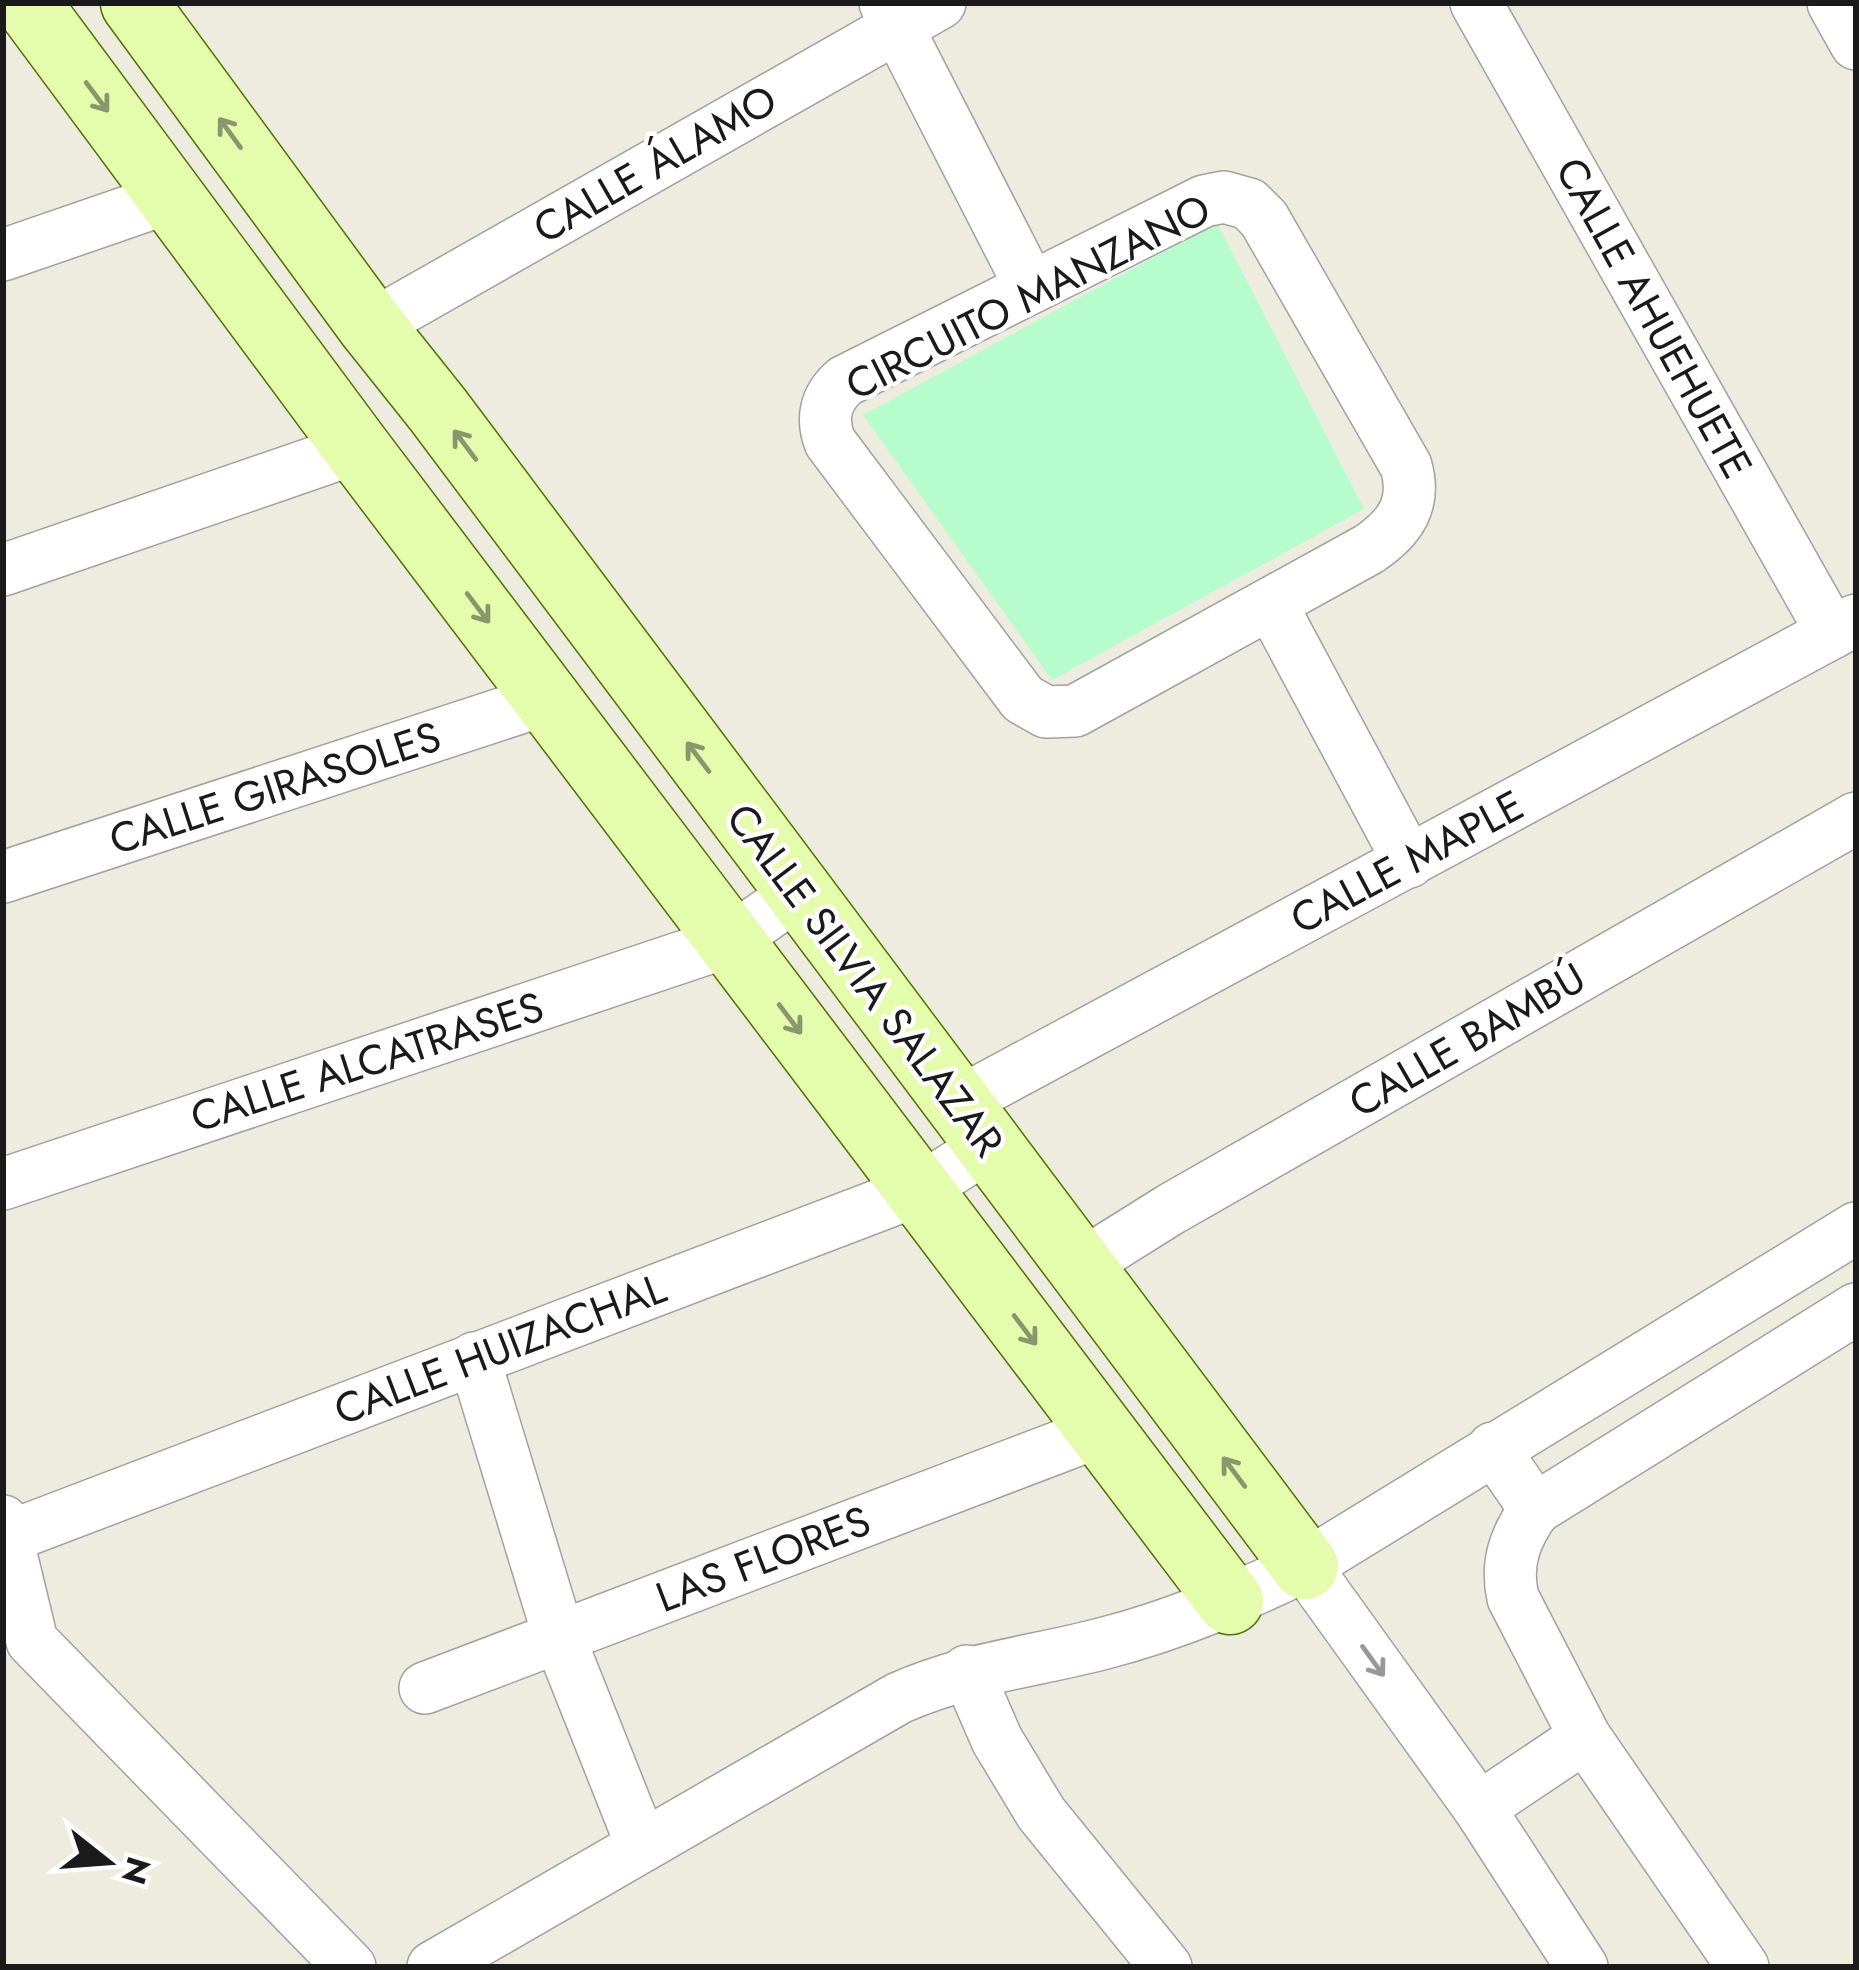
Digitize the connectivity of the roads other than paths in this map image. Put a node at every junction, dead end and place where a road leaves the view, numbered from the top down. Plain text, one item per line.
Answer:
1 (27, 3) edge
2 (134, 3) edge
3 (1476, 3) edge
4 (1832, 3) edge
5 (907, 11) edge
6 (1856, 44) edge
7 (171, 197) junction
8 (3, 255) edge
9 (1030, 286) junction
10 (371, 326) junction
11 (357, 448) junction
12 (3, 570) edge
13 (1271, 604) junction
14 (1844, 627) edge
15 (547, 699) junction
16 (1856, 818) edge
17 (1409, 862) junction
18 (3, 877) edge
19 (800, 892) junction
20 (730, 941) junction
21 (974, 1124) junction
22 (3, 1184) edge
23 (919, 1190) junction
24 (1856, 1228) edge
25 (1080, 1266) junction
26 (1856, 1309) edge
27 (474, 1358) junction
28 (1101, 1431) junction
29 (1493, 1448) junction
30 (1535, 1509) junction
31 (5, 1532) edge
32 (1305, 1566) junction
33 (1230, 1601) junction
34 (559, 1637) junction
35 (968, 1671) junction
36 (425, 1688) dead end
37 (1585, 1737) junction
38 (1479, 1808) junction
39 (642, 1846) junction
40 (350, 1967) edge
41 (434, 1967) edge
42 (1166, 1967) edge
43 (1582, 1967) edge
44 (1743, 1967) edge

1 -> 7 street
10 -> 2 street, CALLE SILVIA SALAZAR
3 - 14 street, CALLE AHUEHUETE
4 - 6 street
5 - 9 street
5 - 10 street, CALLE ÁLAMO
7 - 8 street
7 - 11 street
9 - 13 street, CIRCUITO MANZANO
9 - 13 street, CIRCUITO MANZANO
19 -> 10 street, CALLE SILVIA SALAZAR
11 - 12 street
11 -> 15 street
13 - 17 street
14 - 17 street, CALLE MAPLE
15 - 18 street, CALLE GIRASOLES
15 - 20 street
16 - 25 street, CALLE BAMBÚ
17 - 21 street, CALLE MAPLE
19 - 20 street, CALLE ALCATRASES
19 - 21 street, CALLE SILVIA SALAZAR
20 - 22 street, CALLE ALCATRASES
20 -> 23 street
21 - 23 street, CALLE HUIZACHAL
21 - 25 street, CALLE SILVIA SALAZAR
23 - 27 street, CALLE HUIZACHAL
23 -> 28 street
24 - 29 street
32 -> 25 street, CALLE SILVIA SALAZAR
26 - 30 street
27 - 31 street, CALLE HUIZACHAL
27 - 34 street
28 - 33 street
28 - 34 street, LAS FLORES
29 - 30 street
29 - 32 street
30 - 37 street
31 - 40 street
32 - 33 street
32 -> 38 street, CALLE SILVIA SALAZAR
33 - 35 street
34 - 36 street, LAS FLORES
34 - 39 street
35 - 39 street
35 - 42 street
37 - 38 street
37 - 44 street
38 - 43 street, CALLE SILVIA SALAZAR
39 - 41 street

